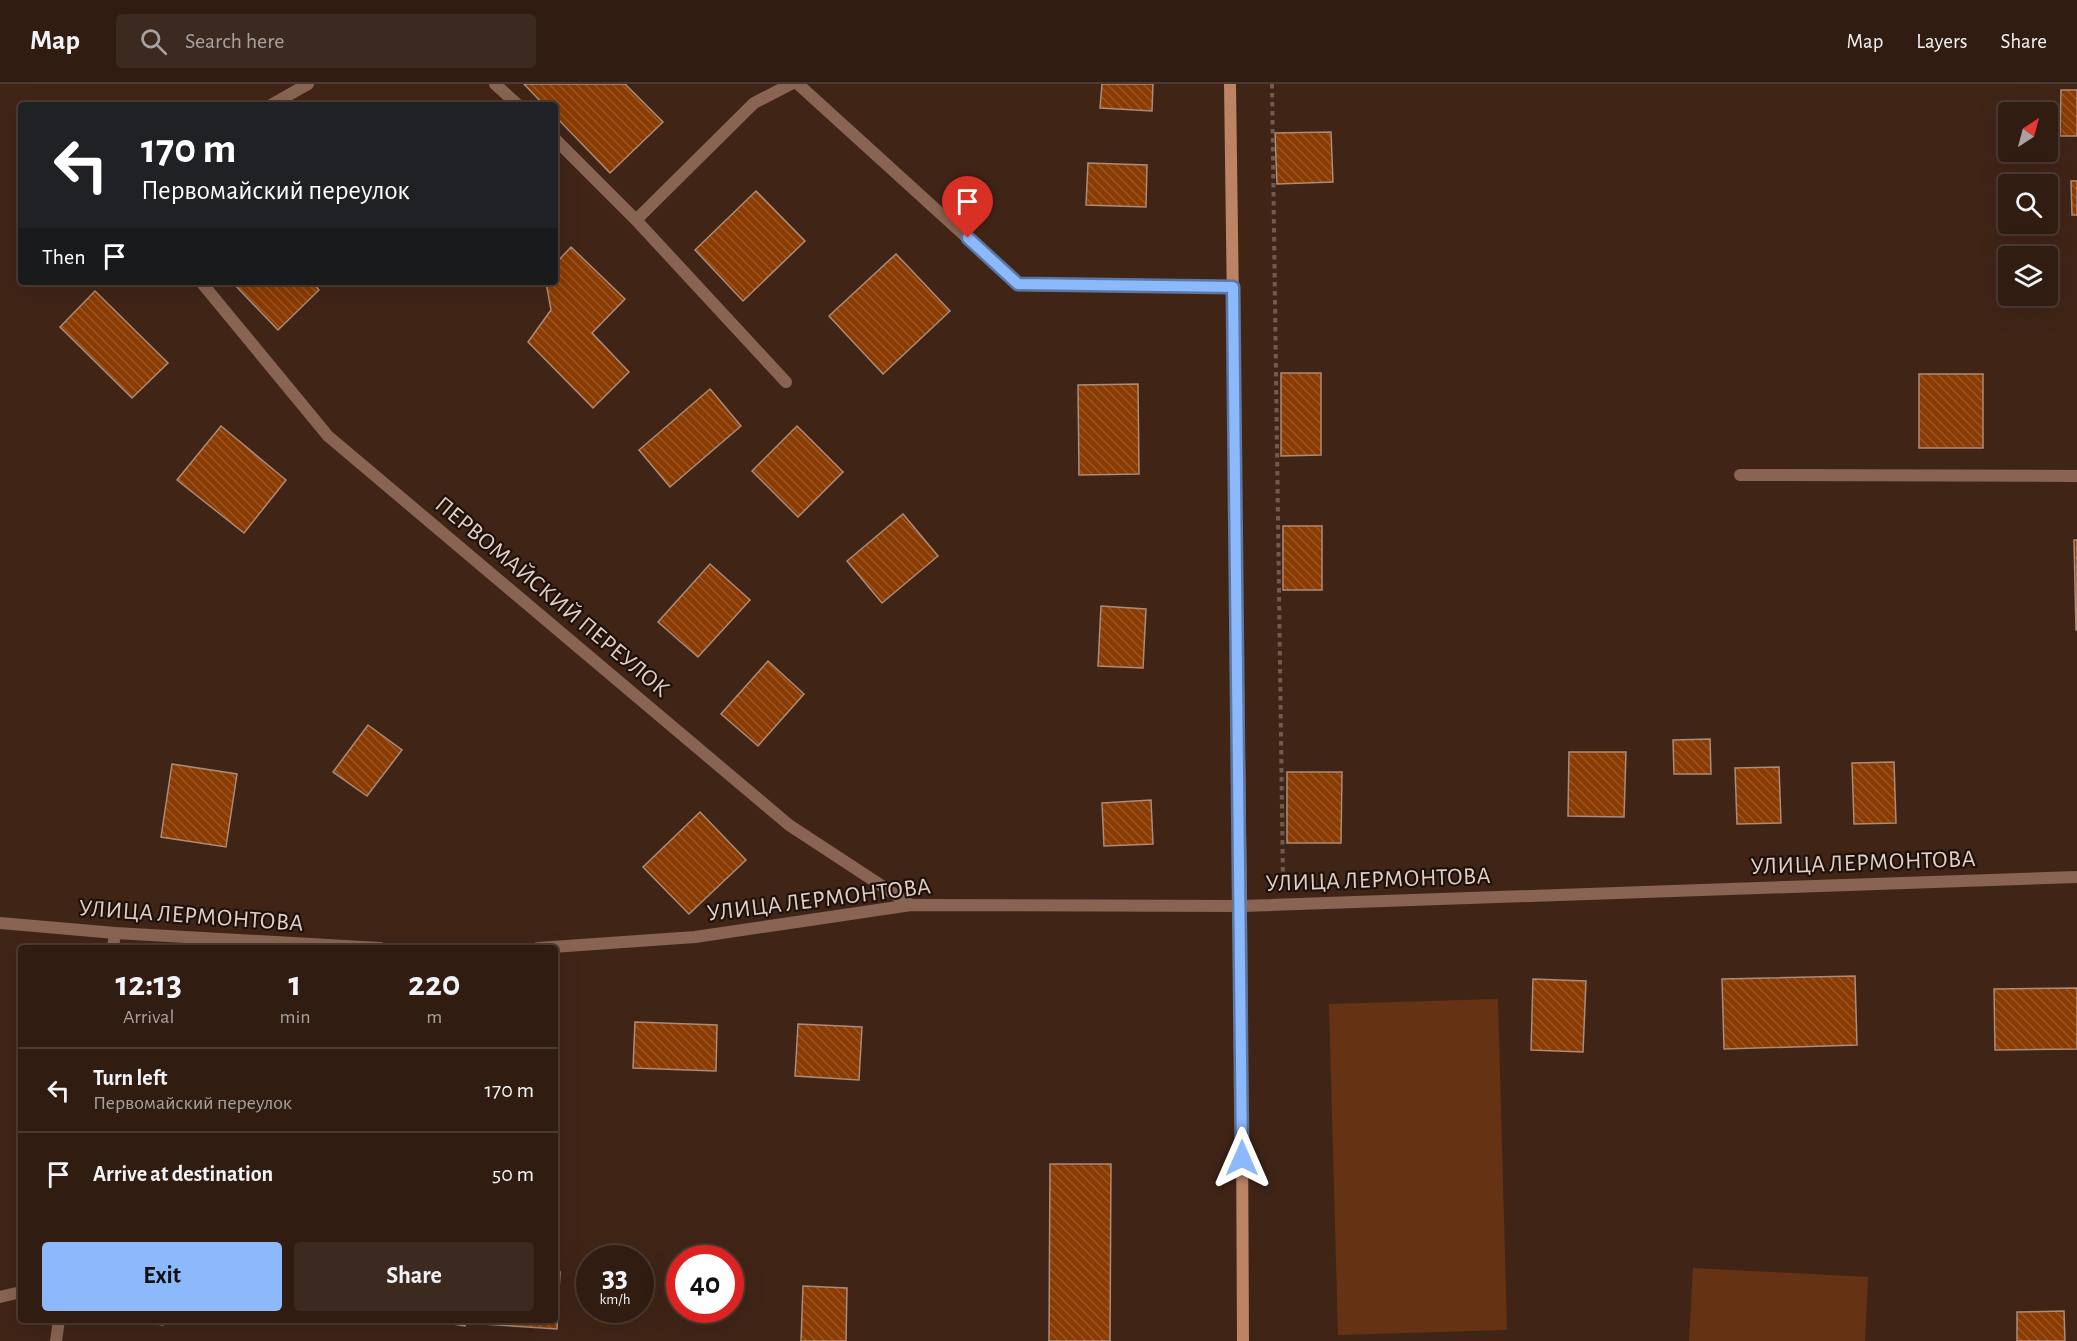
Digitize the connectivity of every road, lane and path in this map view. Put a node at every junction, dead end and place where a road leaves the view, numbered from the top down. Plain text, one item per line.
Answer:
1 (308, 84) edge
2 (495, 84) edge
3 (791, 84) edge
4 (798, 84) edge
5 (1230, 84) edge
6 (1272, 84) edge
7 (276, 102) edge
8 (515, 102) edge
9 (558, 142) edge
10 (636, 220) junction
11 (203, 285) edge
12 (1233, 287) junction
13 (786, 382) dead end
14 (1740, 475) dead end
15 (2077, 476) edge
16 (2077, 877) edge
17 (1283, 904) junction
18 (912, 905) junction
19 (1240, 906) junction
20 (0, 923) edge
21 (115, 933) junction
22 (113, 945) edge
23 (327, 945) edge
24 (558, 947) edge
25 (18, 1293) edge
26 (0, 1297) edge
27 (59, 1323) edge
28 (56, 1341) edge
29 (1243, 1341) edge

1 - 7 street
2 - 8 street
3 - 10 street
4 - 12 street
5 - 12 street
6 - 17 path
9 - 10 street
10 - 13 street
11 - 18 street, ПЕРВОМАЙСКИЙ ПЕРЕУЛОК
12 - 19 street
14 - 15 street
16 - 17 street, УЛИЦА ЛЕРМОНТОВА
17 - 19 street, УЛИЦА ЛЕРМОНТОВА
18 - 19 street, УЛИЦА ЛЕРМОНТОВА
18 - 24 street, УЛИЦА ЛЕРМОНТОВА
19 - 29 street
20 - 21 street, УЛИЦА ЛЕРМОНТОВА
21 - 22 street
21 - 23 street, УЛИЦА ЛЕРМОНТОВА
25 - 26 street
27 - 28 street

